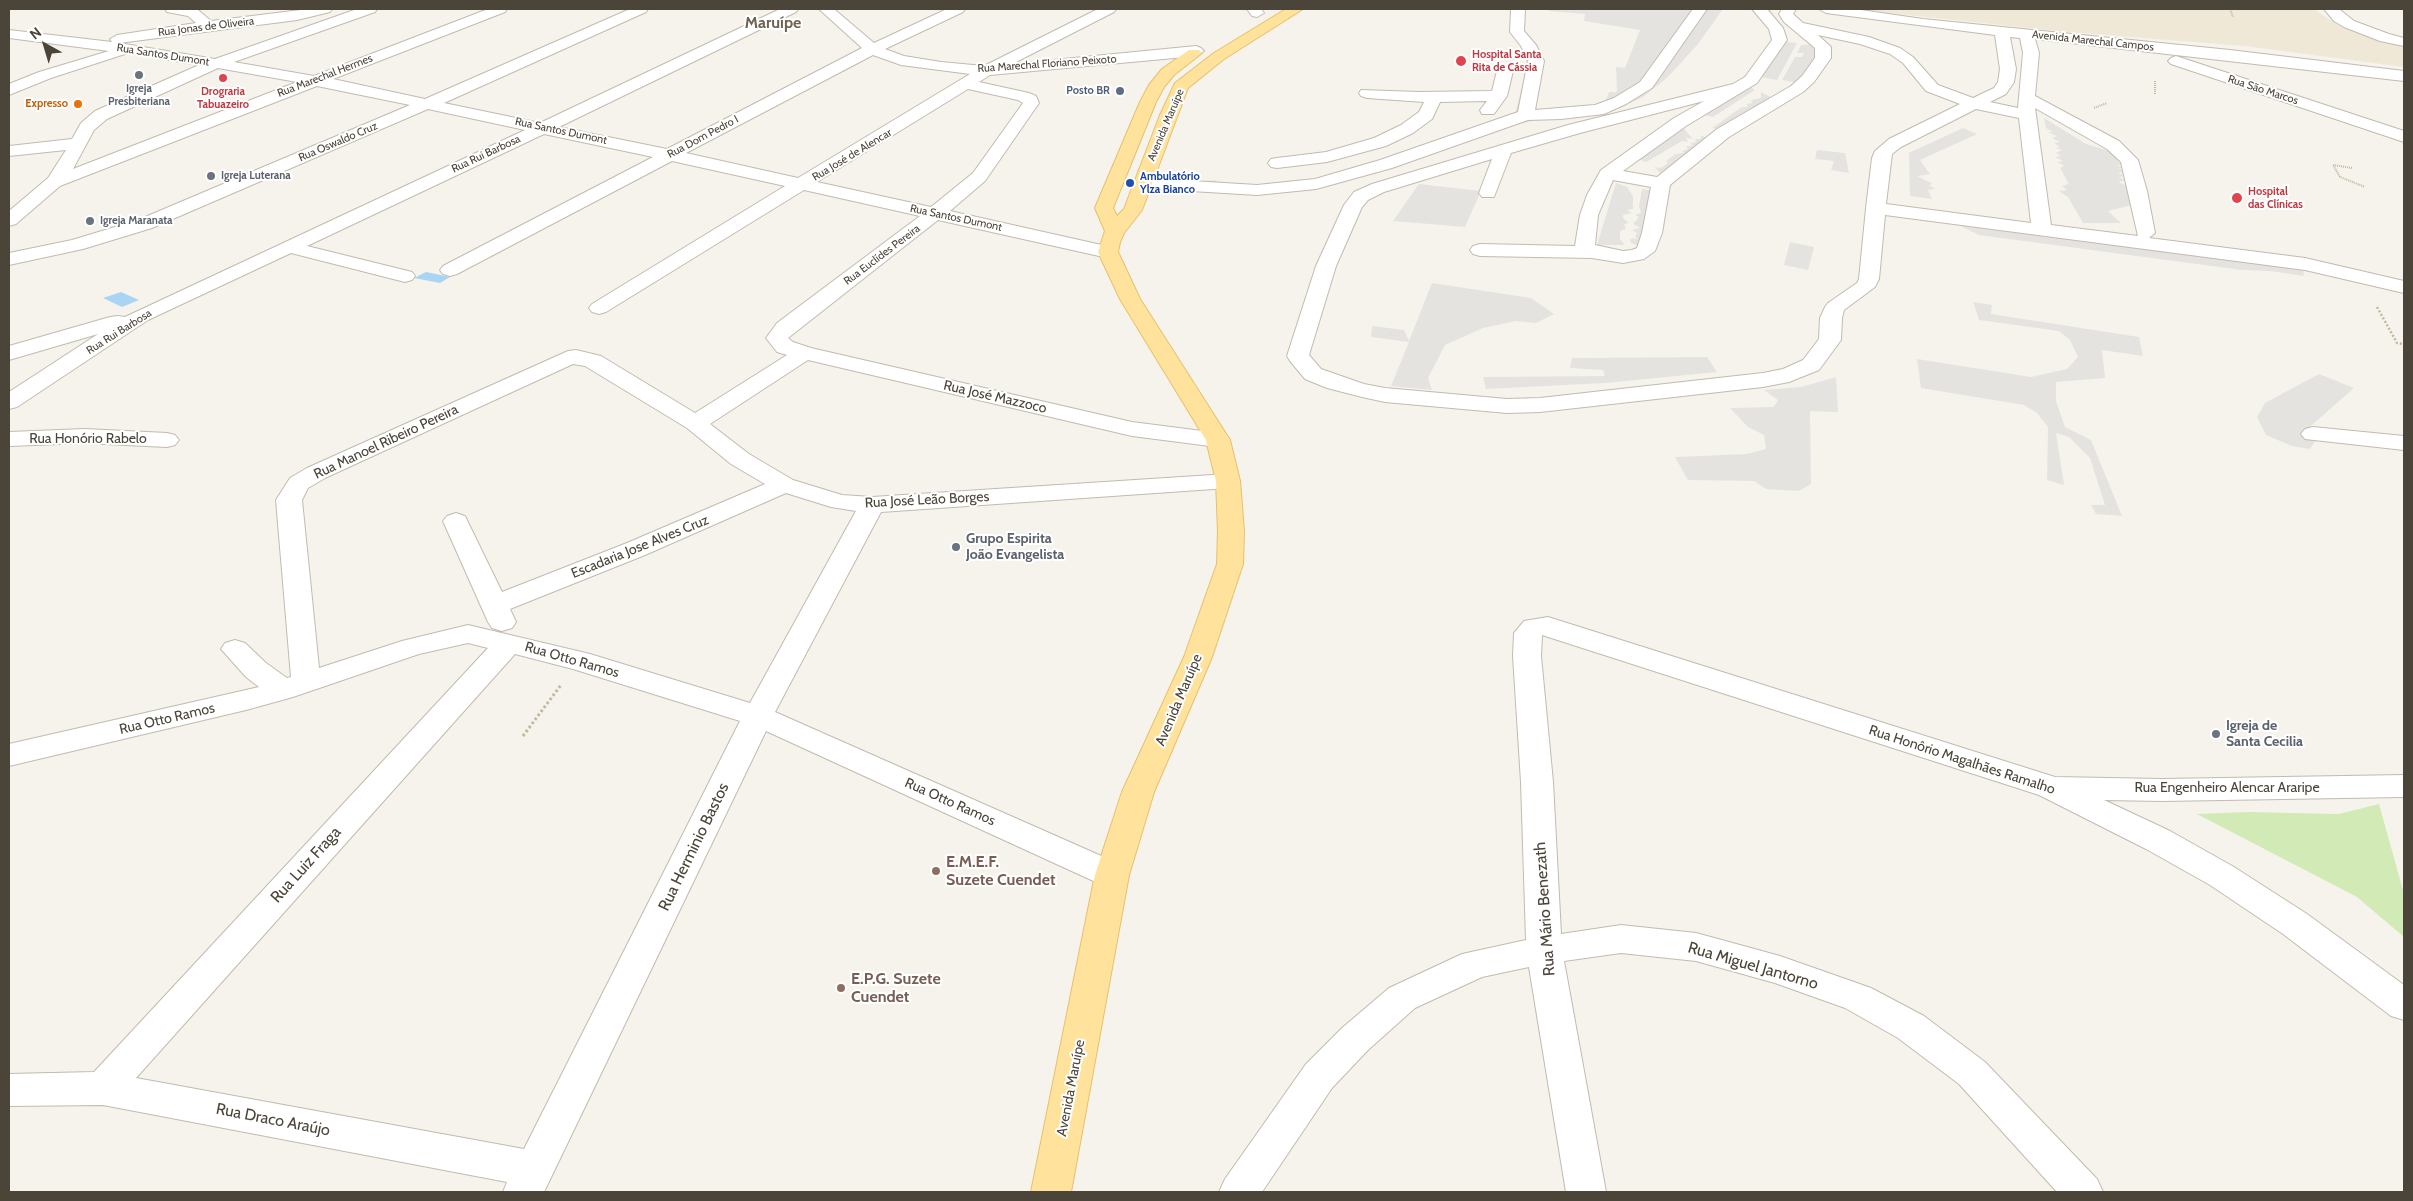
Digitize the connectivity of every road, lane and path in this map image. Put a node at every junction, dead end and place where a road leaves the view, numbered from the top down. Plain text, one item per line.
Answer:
1 (172, 9) edge
2 (325, 9) edge
3 (370, 9) edge
4 (500, 9) edge
5 (641, 9) edge
6 (791, 9) edge
7 (826, 9) edge
8 (958, 9) edge
9 (1109, 9) edge
10 (1296, 9) edge
11 (1518, 9) edge
12 (1700, 9) edge
13 (1759, 9) edge
14 (1789, 9) edge
15 (1826, 9) edge
16 (2230, 9) edge
17 (2331, 9) edge
18 (1258, 10) edge
19 (2233, 17) dead end
20 (1241, 22) dead end
21 (208, 26) junction
22 (1778, 31) junction
23 (1806, 32) junction
24 (2002, 32) junction
25 (9, 34) edge
26 (2027, 35) junction
27 (60, 41) junction
28 (2404, 42) edge
29 (87, 44) junction
30 (2121, 44) junction
31 (1203, 47) joint
32 (130, 49) junction
33 (872, 49) junction
34 (17, 50) dead end
35 (217, 63) junction
36 (2300, 67) dead end
37 (986, 71) junction
38 (1505, 71) dead end
39 (2404, 76) edge
40 (313, 80) junction
41 (2155, 80) dead end
42 (2404, 82) edge
43 (967, 84) junction
44 (1743, 84) junction
45 (1797, 89) junction
46 (9, 90) edge
47 (1367, 93) dead end
48 (2155, 95) dead end
49 (1499, 96) junction
50 (1434, 97) junction
51 (429, 103) junction
52 (1976, 104) junction
53 (2027, 106) junction
54 (1526, 115) junction
55 (1680, 122) junction
56 (543, 128) junction
57 (1476, 133) junction
58 (1723, 133) junction
59 (2404, 137) edge
60 (78, 144) junction
61 (150, 146) junction
62 (1504, 150) junction
63 (10, 151) edge
64 (669, 154) junction
65 (69, 161) junction
66 (1277, 163) dead end
67 (2352, 168) dead end
68 (1608, 174) junction
69 (54, 182) junction
70 (1142, 183) junction
71 (1661, 183) junction
72 (802, 185) junction
73 (2365, 188) dead end
74 (1488, 193) dead end
75 (1875, 208) junction
76 (937, 214) junction
77 (9, 220) edge
78 (2042, 231) junction
79 (2145, 233) dead end
80 (1112, 241) junction
81 (289, 246) junction
82 (1480, 250) dead end
83 (9, 252) edge
84 (1592, 252) junction
85 (28, 255) junction
86 (9, 259) edge
87 (450, 270) dead end
88 (405, 276) dead end
89 (2400, 286) edge
90 (599, 308) dead end
91 (2404, 309) edge
92 (141, 316) junction
93 (777, 338) joint
94 (9, 353) edge
95 (805, 353) junction
96 (576, 357) joint
97 (9, 402) edge
98 (695, 422) junction
99 (2313, 434) dead end
100 (9, 439) edge
101 (167, 440) dead end
102 (1218, 440) junction
103 (2404, 442) edge
104 (1228, 482) junction
105 (784, 486) junction
106 (872, 505) junction
107 (456, 520) dead end
108 (494, 605) junction
109 (1534, 627) joint
110 (510, 643) junction
111 (235, 649) dead end
112 (580, 661) junction
113 (295, 686) junction
114 (758, 716) junction
115 (523, 736) dead end
116 (9, 755) edge
117 (2404, 786) edge
118 (2050, 787) junction
119 (1112, 875) junction
120 (1544, 950) junction
121 (2404, 1005) edge
122 (103, 1088) junction
123 (9, 1090) edge
124 (529, 1181) edge
125 (1051, 1192) edge
126 (1239, 1192) edge
127 (1586, 1192) edge
128 (2083, 1192) edge

1 - 21 street
2 - 21 street, Rua Jonas de Oliveira
3 - 35 street
4 - 40 street, Rua Marechal Hermes
5 - 51 street, Rua Oswaldo Cruz
6 - 56 street, Rua Rui Barbosa
7 - 33 street, Rua Marechal Floriano Peixoto
8 - 33 street, Rua Dom Pedro I
9 - 37 street, Rua José de Alencar
10 - 70 main road, Avenida Maruípe
11 - 54 street
12 - 54 street
13 - 22 street
14 - 23 street
15 - 24 street, Avenida Marechal Campos
16 - 19 path
17 - 28 street
18 - 20 main road
21 - 29 street, Rua Jonas de Oliveira
22 - 23 street
22 - 44 street
23 - 45 street
23 - 52 street
24 - 26 street, Avenida Marechal Campos
24 - 52 street
25 - 27 street, Rua Santos Dumont
26 - 30 street, Avenida Marechal Campos
26 - 53 street
27 - 29 street, Rua Santos Dumont
27 - 34 street
29 - 32 street, Rua Santos Dumont
30 - 39 street, Avenida Marechal Campos
30 - 59 street, Rua São Marcos
31 - 37 street, Rua Marechal Floriano Peixoto
31 - 80 main road, Avenida Maruípe
32 - 35 street, Rua Santos Dumont
32 - 46 street
33 - 37 street, Rua Marechal Floriano Peixoto
33 - 64 street, Rua Dom Pedro I
35 - 40 street, Rua Santos Dumont
35 - 60 street
36 - 42 street
37 - 43 street, Rua José de Alencar
38 - 49 street
40 - 51 street, Rua Santos Dumont
40 - 61 street, Rua Marechal Hermes
41 - 48 path
43 - 72 street, Rua José de Alencar
43 - 76 street, Rua Euclídes Pereira
44 - 45 street
44 - 55 street
44 - 62 street
45 - 58 street
47 - 50 street
49 - 50 street
49 - 57 street
50 - 66 street
51 - 56 street, Rua Santos Dumont
51 - 85 street, Rua Oswaldo Cruz
52 - 53 street
52 - 75 street
53 - 78 street
53 - 79 street
54 - 57 street
55 - 58 street
55 - 68 street
56 - 64 street, Rua Santos Dumont
56 - 81 street, Rua Rui Barbosa
57 - 70 street
58 - 71 street
60 - 63 street
60 - 65 street
61 - 65 street, Rua Marechal Hermes
61 - 69 street, Rua Marechal Hermes
62 - 74 street
62 - 75 street
64 - 72 street, Rua Santos Dumont
64 - 87 street, Rua Dom Pedro I
65 - 69 street
67 - 73 path
68 - 71 street
68 - 84 street
69 - 77 street
70 - 80 main road, Avenida Maruípe
71 - 84 street
72 - 76 street, Rua Santos Dumont
72 - 90 street, Rua José de Alencar
75 - 78 street
76 - 80 street, Rua Santos Dumont
76 - 93 street, Rua Euclídes Pereira
78 - 89 street
80 - 102 main road, Avenida Maruípe
81 - 88 street
81 - 92 street, Rua Rui Barbosa
82 - 84 street
83 - 85 street, Rua Oswaldo Cruz
85 - 86 street, Rua Oswaldo Cruz
89 - 91 street
92 - 94 street
92 - 97 street, Rua Rui Barbosa
93 - 95 street, Rua José Mazzoco
95 - 98 street
95 - 102 street, Rua José Mazzoco
96 - 98 street, Rua José Leão Borges
96 - 113 street, Rua Manoel Ribeiro Pereira
98 - 105 street, Rua José Leão Borges
99 - 103 street
100 - 101 street, Rua Honório Rabelo
102 - 104 main road, Avenida Maruípe
104 - 106 street, Rua José Leão Borges
104 - 119 main road, Avenida Maruípe
105 - 106 street, Rua José Leão Borges
105 - 108 street, Escadaria Jose Alves Cruz
106 - 114 street, Rua Herminio Bastos
107 - 108 street
108 - 110 street
109 - 118 street, Rua Honôrio Magalhães Ramalho
109 - 120 street, Rua Mário Benezath
110 - 112 street, Rua Otto Ramos
110 - 113 street, Rua Otto Ramos
110 - 122 street, Rua Luiz Fraga
111 - 113 street
112 - 114 street, Rua Otto Ramos
112 - 115 path
113 - 116 street, Rua Otto Ramos
114 - 119 street, Rua Otto Ramos
114 - 124 street, Rua Herminio Bastos
117 - 118 street, Rua Engenheiro Alencar Araripe
118 - 121 street, Rua Honôrio Magalhães Ramalho
119 - 125 main road, Avenida Maruípe
120 - 126 street, Rua Miguel Jantorno
120 - 127 street, Rua Mário Benezath
120 - 128 street, Rua Miguel Jantorno
122 - 123 street, Rua Draco Araújo
122 - 124 street, Rua Draco Araújo

